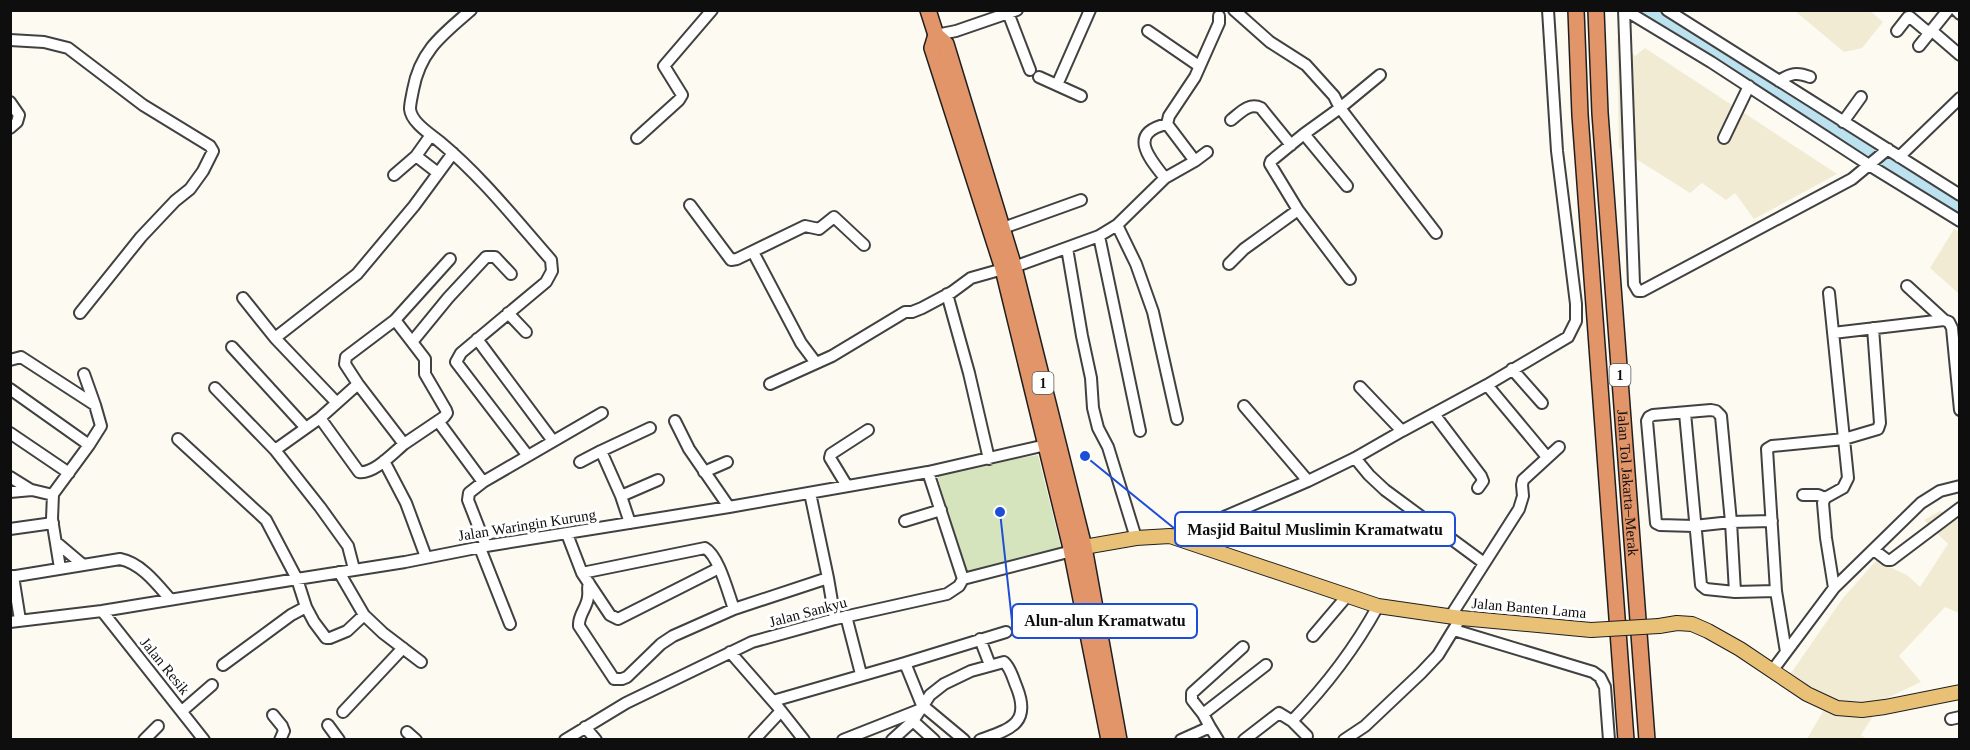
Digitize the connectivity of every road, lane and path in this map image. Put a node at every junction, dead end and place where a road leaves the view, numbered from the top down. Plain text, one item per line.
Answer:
1 (471, 10) edge
2 (712, 10) edge
3 (927, 10) edge
4 (1090, 10) edge
5 (1234, 10) edge
6 (1548, 10) edge
7 (1576, 10) edge
8 (1596, 10) edge
9 (1624, 10) edge
10 (1666, 10) edge
11 (1948, 10) edge
12 (1956, 10) edge
13 (1011, 12) edge
14 (1219, 12) edge
15 (1959, 14) edge
16 (1148, 31) dead end
17 (1897, 31) dead end
18 (1930, 31) junction
19 (936, 35) junction
20 (13, 42) edge
21 (1918, 46) dead end
22 (1959, 55) edge
23 (1199, 66) junction
24 (1380, 75) dead end
25 (1810, 77) dead end
26 (1779, 81) junction
27 (1057, 85) junction
28 (1749, 86) junction
29 (1081, 96) dead end
30 (1861, 97) dead end
31 (1959, 98) edge
32 (10, 102) edge
33 (1341, 108) junction
34 (1231, 120) dead end
35 (1843, 122) junction
36 (1167, 124) junction
37 (10, 128) edge
38 (1304, 134) junction
39 (430, 135) junction
40 (637, 138) dead end
41 (1725, 138) dead end
42 (1291, 145) junction
43 (1207, 152) dead end
44 (453, 153) junction
45 (416, 156) junction
46 (1880, 156) junction
47 (1899, 157) junction
48 (1195, 160) junction
49 (438, 173) junction
50 (394, 175) dead end
51 (1165, 178) junction
52 (1347, 186) dead end
53 (1959, 195) edge
54 (1081, 200) dead end
55 (690, 205) dead end
56 (1298, 210) junction
57 (1959, 221) edge
58 (1117, 225) junction
59 (1003, 228) junction
60 (1436, 232) dead end
61 (1099, 236) junction
62 (864, 245) dead end
63 (1067, 248) junction
64 (753, 252) junction
65 (450, 259) dead end
66 (1229, 264) dead end
67 (1009, 268) junction
68 (511, 274) dead end
69 (1350, 279) dead end
70 (1907, 286) dead end
71 (1829, 293) dead end
72 (947, 294) junction
73 (243, 298) dead end
74 (80, 313) dead end
75 (508, 313) junction
76 (395, 320) junction
77 (1944, 320) junction
78 (1873, 328) junction
79 (526, 332) dead end
80 (1833, 333) junction
81 (275, 338) junction
82 (477, 339) junction
83 (412, 342) junction
84 (232, 347) dead end
85 (10, 360) edge
86 (816, 363) junction
87 (1512, 369) junction
88 (84, 374) dead end
89 (358, 384) junction
90 (770, 384) dead end
91 (1487, 385) junction
92 (1360, 387) dead end
93 (215, 388) dead end
94 (10, 389) edge
95 (336, 402) junction
96 (1542, 403) dead end
97 (95, 405) junction
98 (1244, 406) dead end
99 (1959, 410) edge
100 (602, 413) dead end
101 (1685, 413) junction
102 (1434, 414) junction
103 (320, 418) junction
104 (1177, 419) dead end
105 (438, 421) junction
106 (675, 422) dead end
107 (306, 427) junction
108 (651, 428) dead end
109 (868, 430) dead end
110 (1140, 430) dead end
111 (1402, 431) junction
112 (10, 433) edge
113 (178, 439) dead end
114 (1844, 439) junction
115 (553, 441) junction
116 (404, 444) junction
117 (89, 445) junction
118 (1046, 445) junction
119 (1559, 447) dead end
120 (275, 450) junction
121 (602, 451) junction
122 (528, 456) junction
123 (1547, 457) junction
124 (1355, 458) junction
125 (989, 459) junction
126 (384, 461) junction
127 (580, 462) dead end
128 (727, 462) dead end
129 (704, 472) junction
130 (928, 472) junction
131 (69, 473) junction
132 (10, 477) edge
133 (658, 480) dead end
134 (1308, 481) junction
135 (483, 482) junction
136 (847, 486) junction
137 (1959, 486) edge
138 (1478, 488) dead end
139 (32, 490) junction
140 (10, 492) edge
141 (810, 493) junction
142 (53, 495) junction
143 (1803, 495) dead end
144 (621, 496) junction
145 (1825, 498) junction
146 (729, 507) junction
147 (1959, 508) edge
148 (941, 510) junction
149 (905, 521) dead end
150 (1772, 521) junction
151 (1731, 522) junction
152 (53, 523) junction
153 (630, 523) junction
154 (1694, 526) junction
155 (10, 530) edge
156 (567, 534) junction
157 (1170, 536) junction
158 (1136, 538) junction
159 (56, 542) junction
160 (483, 547) junction
161 (1078, 549) junction
162 (1874, 550) junction
163 (426, 557) junction
164 (1484, 562) junction
165 (82, 564) junction
166 (1832, 566) junction
167 (1856, 567) junction
168 (60, 568) junction
169 (719, 568) junction
170 (354, 569) junction
171 (339, 572) junction
172 (582, 573) junction
173 (12, 577) edge
174 (828, 578) junction
175 (297, 579) junction
176 (963, 579) junction
177 (589, 583) junction
178 (1834, 588) junction
179 (1776, 591) junction
180 (1736, 592) junction
181 (1347, 596) junction
182 (170, 599) junction
183 (1378, 606) junction
184 (306, 607) junction
185 (734, 609) junction
186 (102, 610) junction
187 (364, 615) junction
188 (846, 616) junction
189 (835, 619) junction
190 (15, 621) edge
191 (1455, 622) junction
192 (510, 624) dead end
193 (1006, 632) dead end
194 (1313, 636) dead end
195 (980, 639) junction
196 (1243, 647) dead end
197 (403, 648) junction
198 (730, 652) junction
199 (1786, 652) junction
200 (421, 662) dead end
201 (905, 663) junction
202 (223, 665) dead end
203 (990, 665) junction
204 (1266, 665) dead end
205 (1772, 671) junction
206 (861, 674) junction
207 (212, 686) dead end
208 (1959, 692) edge
209 (773, 701) junction
210 (921, 708) junction
211 (182, 711) junction
212 (781, 711) junction
213 (344, 712) dead end
214 (1203, 714) junction
215 (273, 715) dead end
216 (913, 721) junction
217 (1292, 721) junction
218 (328, 725) dead end
219 (158, 726) dead end
220 (585, 727) junction
221 (1205, 733) edge
222 (1307, 736) dead end
223 (144, 740) edge
224 (204, 740) edge
225 (280, 740) edge
226 (339, 740) edge
227 (565, 740) edge
228 (596, 740) edge
229 (754, 740) edge
230 (804, 740) edge
231 (843, 740) edge
232 (892, 740) edge
233 (934, 740) edge
234 (964, 740) edge
235 (980, 740) edge
236 (1108, 740) edge
237 (1119, 740) edge
238 (1181, 740) edge
239 (1218, 740) edge
240 (1244, 740) edge
241 (1344, 740) edge
242 (1609, 740) edge
243 (1626, 740) edge
244 (1647, 740) edge

1 - 39 street
2 - 40 street
3 - 19 highway, 1
4 - 27 street
5 - 33 street
6 - 87 street
7 - 243 highway, Jalan Tol Jakarta–Merak / 1
8 - 244 highway, Jalan Tol Jakarta–Merak / 1
9 - 28 street
9 - 46 street
10 - 26 street
11 - 18 street
12 - 15 street
13 - 19 street
13 - 27 street
14 - 23 street
16 - 23 street
17 - 18 street
18 - 21 street
18 - 22 street
19 - 59 highway, 1
19 - 67 highway, 1
20 - 74 street
23 - 36 street
24 - 33 street
25 - 26 street
26 - 35 street
27 - 29 street
28 - 41 street
28 - 46 street
30 - 35 street
31 - 47 street
32 - 37 street
33 - 38 street
33 - 60 street
34 - 42 street
35 - 46 street
36 - 48 street
36 - 51 street
38 - 42 street
38 - 52 street
39 - 44 street
39 - 45 street
42 - 56 street
43 - 48 street
44 - 49 street
44 - 75 street
45 - 49 street
45 - 50 street
46 - 47 street
46 - 57 street
47 - 53 street
48 - 51 street
49 - 81 street
51 - 58 street
54 - 59 street
55 - 64 street
56 - 66 street
56 - 69 street
58 - 61 street
58 - 104 street
59 - 67 highway, 1
61 - 63 street
61 - 110 street
62 - 64 street
63 - 67 street
63 - 158 street
64 - 86 street
65 - 76 street
67 - 72 street
67 - 118 highway, 1
67 - 161 highway, 1
68 - 83 street
70 - 77 street
71 - 80 street
72 - 86 street
72 - 125 street
73 - 81 street
75 - 79 street
75 - 82 street
76 - 83 street
76 - 89 street
77 - 78 street
77 - 99 street
78 - 80 street
78 - 114 street
80 - 114 street
81 - 95 street
82 - 115 street
82 - 122 street
83 - 105 street
84 - 107 street
85 - 97 street
86 - 90 street
87 - 91 street
87 - 96 street
88 - 97 street
89 - 95 street
89 - 116 street
91 - 102 street
91 - 123 street
92 - 111 street
93 - 120 street
94 - 117 street
95 - 103 street
97 - 117 street
98 - 134 street
100 - 115 street
101 - 151 street
101 - 154 street
101 - 154 street
102 - 111 street
102 - 138 street
103 - 107 street
103 - 126 street
105 - 116 street
105 - 135 street
106 - 129 street
107 - 120 street
108 - 121 street
109 - 136 street
111 - 124 street
112 - 131 street
113 - 175 street
114 - 145 street
114 - 150 street
115 - 122 street
116 - 126 street
117 - 131 street
118 - 125 street, Jalan Waringin Kurung
118 - 161 highway, 1
119 - 123 street
120 - 170 street
121 - 127 street
121 - 144 street
122 - 135 street
123 - 164 street
124 - 134 street
124 - 164 street
125 - 130 street, Jalan Waringin Kurung
126 - 163 street
128 - 129 street
129 - 146 street
130 - 136 street, Jalan Waringin Kurung
130 - 148 street
131 - 142 street
132 - 139 street
133 - 144 street
134 - 157 street
135 - 160 street
136 - 141 street, Jalan Waringin Kurung
137 - 162 street
139 - 140 street
139 - 142 street
141 - 146 street, Jalan Waringin Kurung
141 - 174 street
142 - 152 street
143 - 145 street
144 - 153 street
145 - 166 street
146 - 153 street, Jalan Waringin Kurung
147 - 162 street
148 - 149 street
148 - 176 street
150 - 151 street
150 - 179 street
151 - 154 street
151 - 180 street
152 - 155 street
152 - 159 street
153 - 156 street, Jalan Waringin Kurung
154 - 180 street
156 - 160 street, Jalan Waringin Kurung
156 - 172 street
157 - 158 main road, Jalan Banten Lama
157 - 181 main road, Jalan Banten Lama
158 - 161 main road, Jalan Banten Lama
159 - 165 street
159 - 168 street
160 - 163 street, Jalan Waringin Kurung
160 - 192 street
161 - 176 street, Jalan Sankyu
161 - 236 highway, 1
161 - 237 highway, 1
162 - 167 street
163 - 170 street, Jalan Waringin Kurung
164 - 191 street
165 - 168 street
165 - 182 street
166 - 167 street
166 - 178 street
167 - 178 street
168 - 173 street
169 - 172 street
169 - 177 street
169 - 185 street
170 - 171 street, Jalan Waringin Kurung
171 - 175 street, Jalan Waringin Kurung
171 - 187 street
172 - 177 street
173 - 190 street
174 - 185 street
174 - 189 street
175 - 182 street, Jalan Waringin Kurung
175 - 184 street
176 - 188 street, Jalan Sankyu
177 - 185 street
178 - 199 street
179 - 180 street
179 - 199 street
181 - 183 main road, Jalan Banten Lama
181 - 194 street
182 - 186 street, Jalan Waringin Kurung
183 - 191 main road, Jalan Banten Lama
183 - 217 street
184 - 187 street
184 - 202 street
186 - 190 street, Jalan Waringin Kurung
186 - 211 street, Jalan Resik
187 - 197 street
188 - 189 street, Jalan Sankyu
188 - 206 street
189 - 198 street, Jalan Sankyu
191 - 205 main road, Jalan Banten Lama, bridge
191 - 241 street
191 - 242 street
193 - 195 street
195 - 201 street
195 - 203 street
196 - 214 street
197 - 200 street
197 - 213 street
198 - 209 street
198 - 220 street, Jalan Sankyu
199 - 205 street
201 - 206 street
201 - 210 street
203 - 210 street
203 - 235 street
204 - 214 street
205 - 208 main road, Jalan Banten Lama
206 - 209 street
207 - 211 street
209 - 212 street
210 - 216 street
210 - 231 street
210 - 234 street
211 - 224 street, Jalan Resik
212 - 229 street
212 - 230 street
214 - 221 street
215 - 225 street
216 - 232 street
216 - 233 street
217 - 222 street
217 - 240 street
218 - 226 street
219 - 223 street
220 - 227 street, Jalan Sankyu
220 - 228 street
221 - 238 street
221 - 239 street

